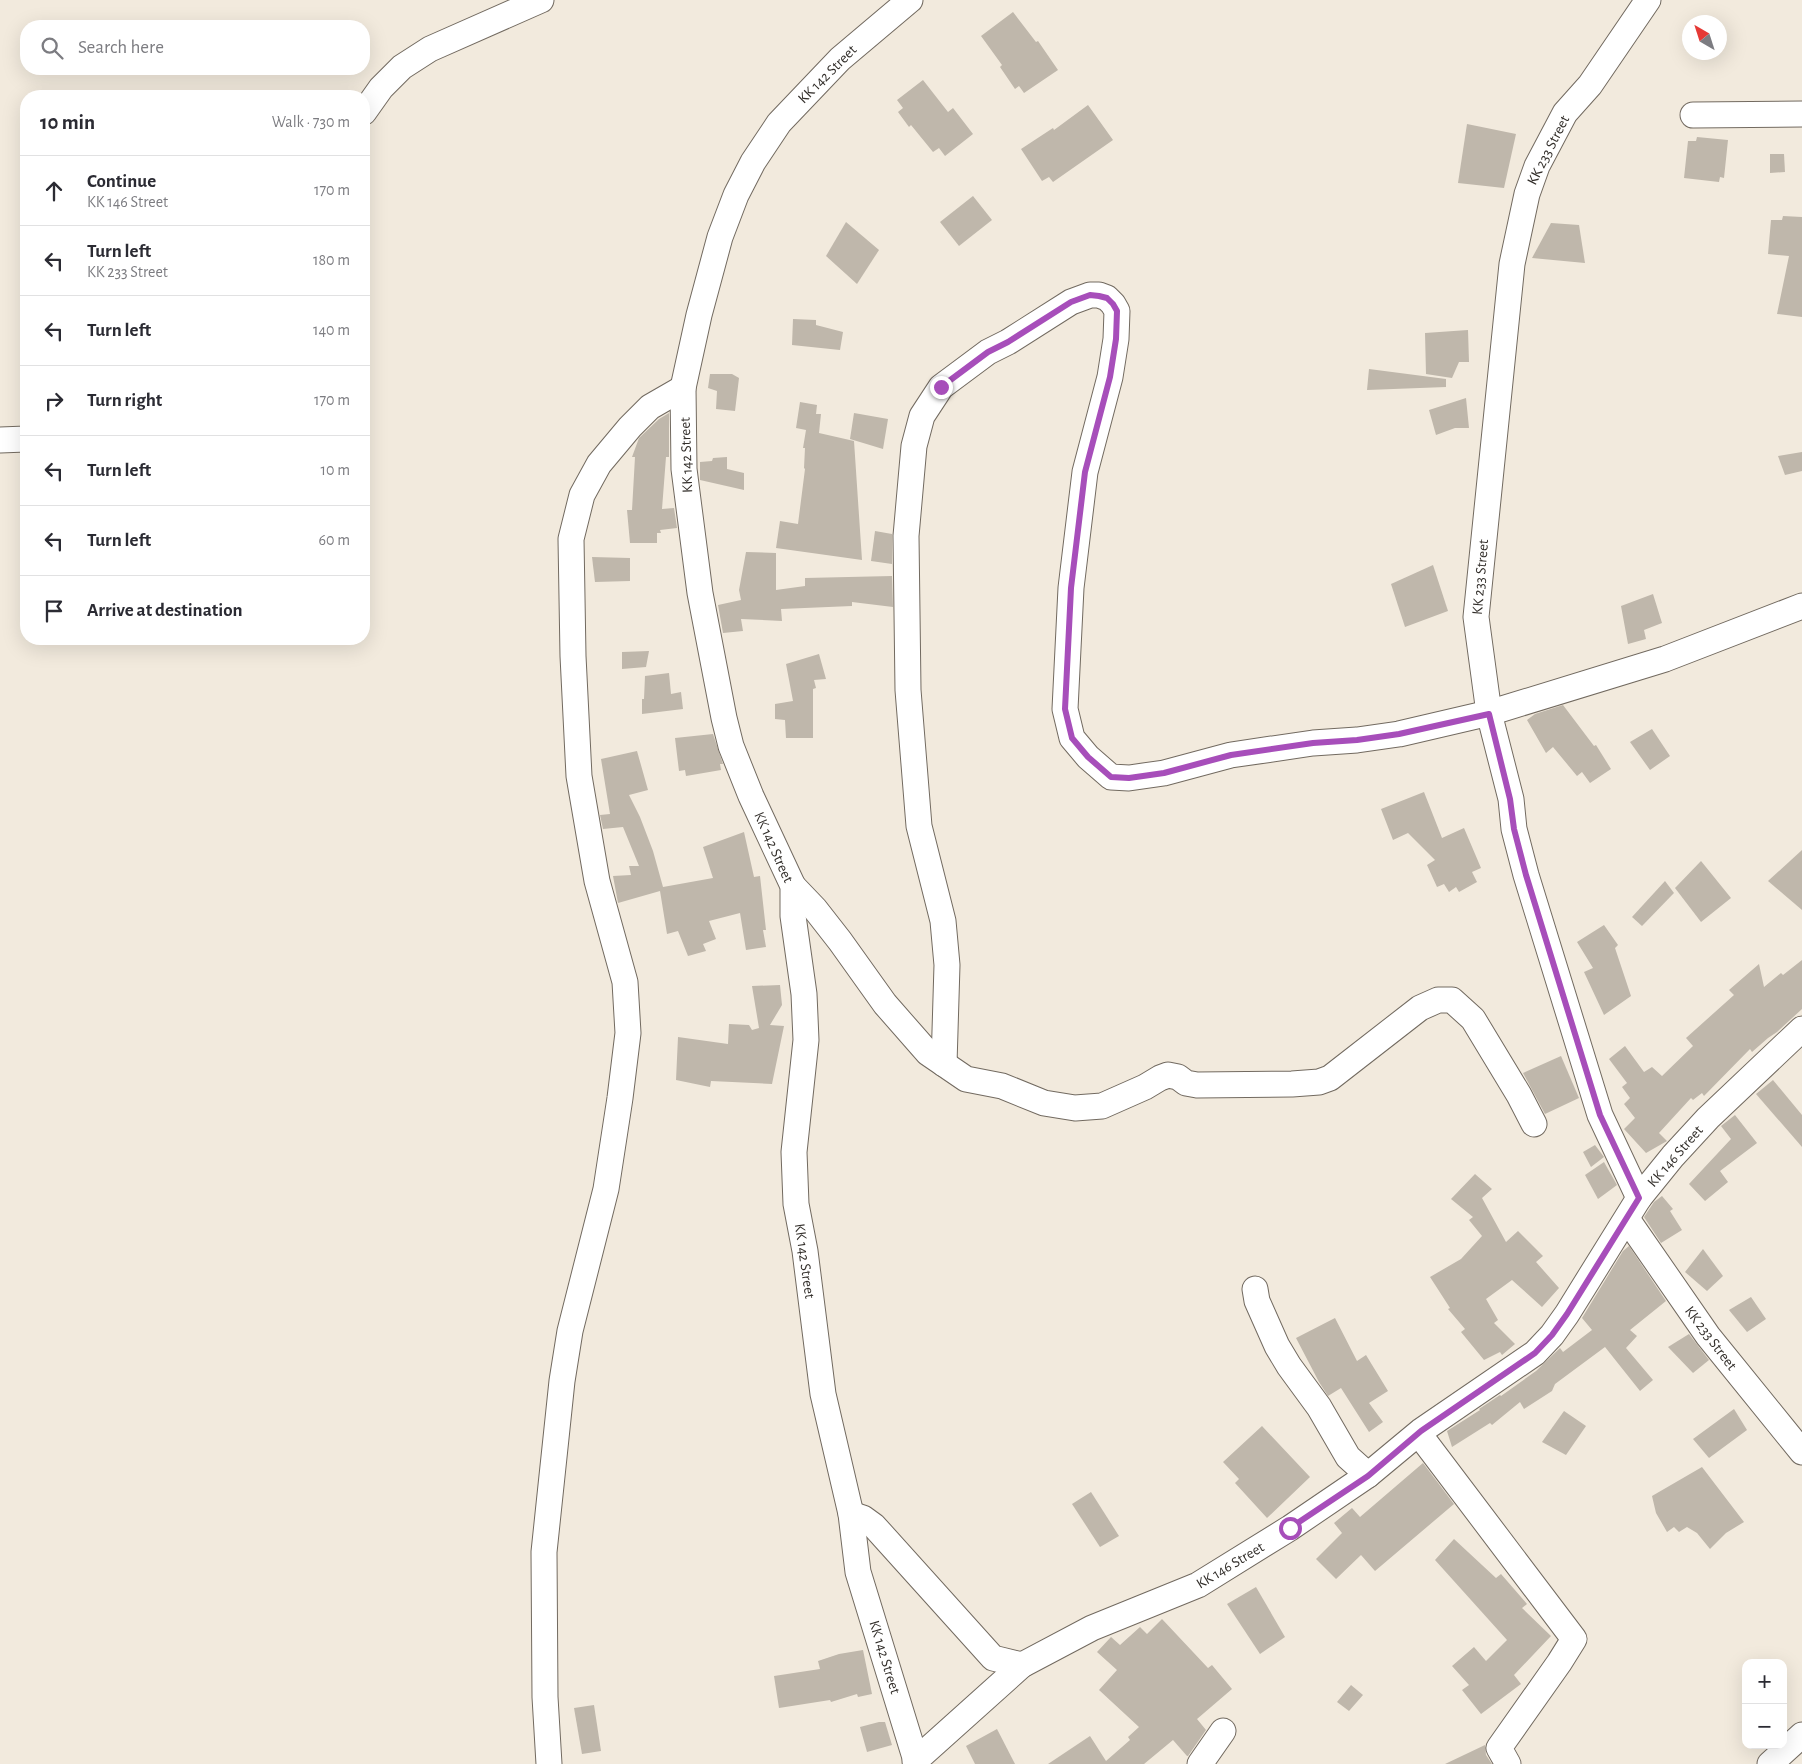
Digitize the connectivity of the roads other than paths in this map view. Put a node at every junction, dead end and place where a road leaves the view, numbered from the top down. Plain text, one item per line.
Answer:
1 (541, 0) edge
2 (910, 0) edge
3 (1648, 0) edge
4 (370, 104) edge
5 (1802, 114) edge
6 (1693, 115) dead end
7 (683, 388) junction
8 (20, 439) edge
9 (0, 440) edge
10 (1802, 606) edge
11 (1489, 714) junction
12 (793, 886) junction
13 (1802, 1029) edge
14 (944, 1064) junction
15 (1534, 1124) dead end
16 (1633, 1208) junction
17 (1255, 1289) dead end
18 (1419, 1434) junction
19 (1802, 1452) edge
20 (1368, 1476) junction
21 (851, 1514) junction
22 (1022, 1665) junction
23 (1223, 1731) dead end
24 (1802, 1735) edge
25 (916, 1762) edge
26 (549, 1764) edge
27 (1200, 1764) edge
28 (1508, 1764) edge
29 (1770, 1764) edge

1 - 4 street
2 - 7 street, KK 142 Street
3 - 11 street, KK 233 Street
5 - 6 street
7 - 12 street, KK 142 Street
7 - 26 street
8 - 9 street
10 - 11 street
11 - 14 street
11 - 16 street, KK 233 Street
12 - 14 street
12 - 21 street, KK 142 Street
13 - 16 street, KK 146 Street
14 - 15 street
16 - 18 street, KK 146 Street
16 - 19 street, KK 233 Street
17 - 20 street
18 - 20 street, KK 146 Street
18 - 28 street
20 - 22 street, KK 146 Street
21 - 22 street
21 - 25 street, KK 142 Street
22 - 25 street, KK 146 Street
23 - 27 street
24 - 29 street

